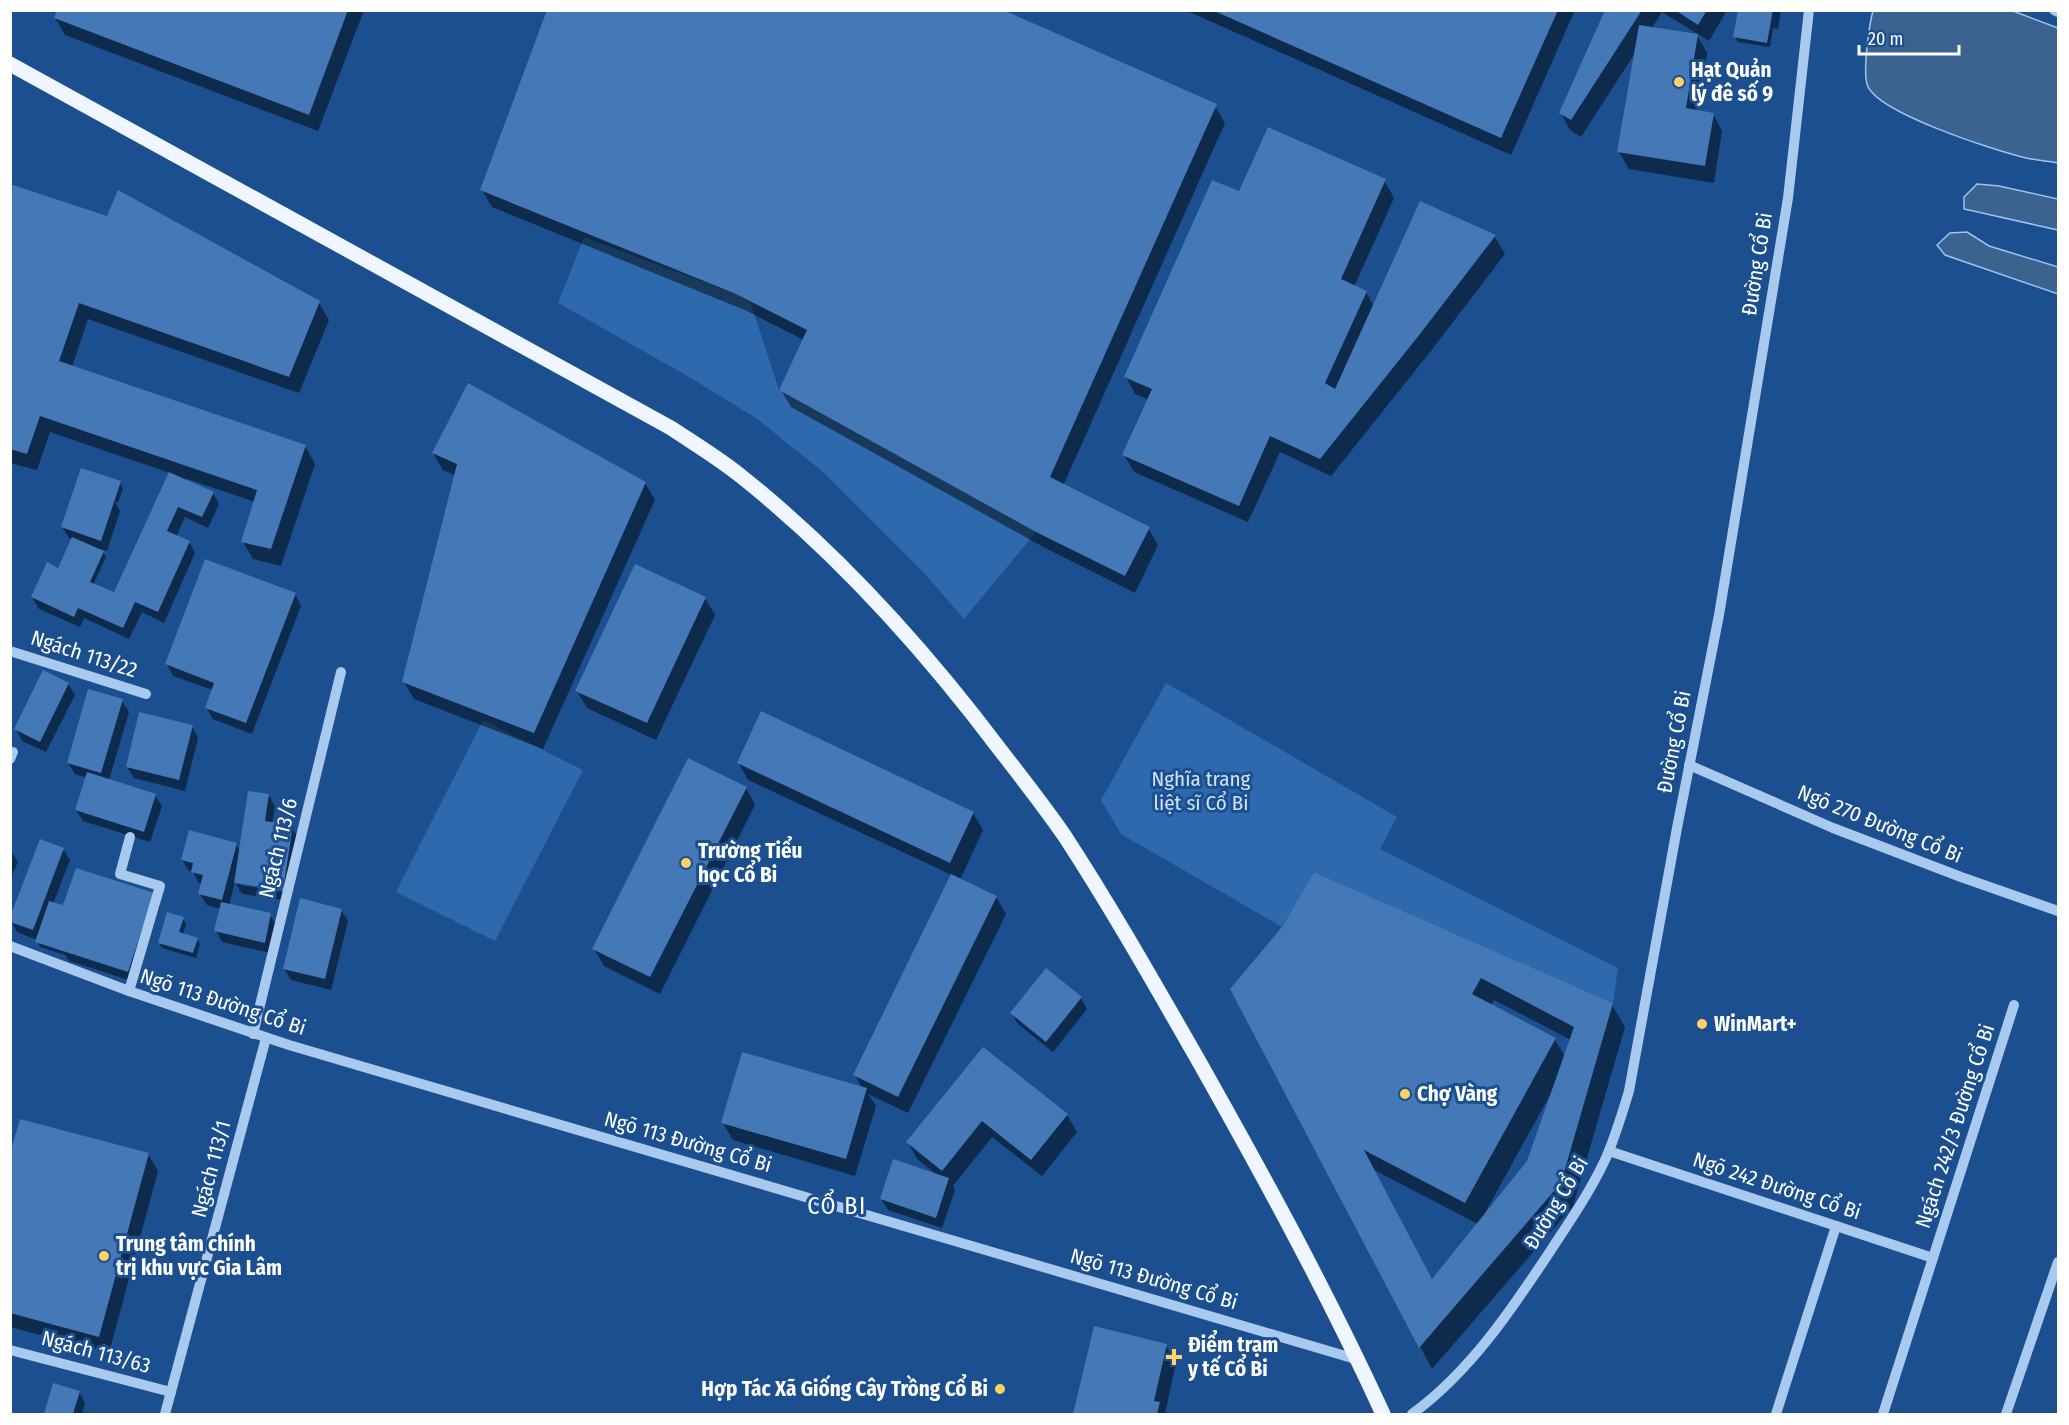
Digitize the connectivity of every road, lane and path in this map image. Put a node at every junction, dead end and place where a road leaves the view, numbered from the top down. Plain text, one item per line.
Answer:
1 (1809, 10) edge
2 (2054, 10) edge
3 (2058, 12) edge
4 (10, 64) edge
5 (10, 651) edge
6 (341, 672) dead end
7 (146, 694) dead end
8 (1689, 765) junction
9 (130, 837) dead end
10 (2058, 911) edge
11 (10, 946) edge
12 (129, 991) junction
13 (2014, 1005) dead end
14 (253, 1034) junction
15 (266, 1038) junction
16 (1609, 1151) junction
17 (1836, 1226) junction
18 (1933, 1258) junction
19 (2058, 1262) edge
20 (10, 1350) edge
21 (1359, 1360) junction
22 (171, 1392) junction
23 (165, 1414) edge
24 (1383, 1414) edge
25 (1412, 1414) edge
26 (1776, 1414) edge
27 (1883, 1414) edge
28 (2006, 1414) edge

1 - 8 street, Đường Cổ Bi
2 - 3 street
4 - 21 main road
5 - 7 street, Ngách 113/22
6 - 14 street, Ngách 113/6
8 - 10 street, Ngõ 270 Đường Cổ Bi
8 - 16 street, Đường Cổ Bi
9 - 12 street
11 - 12 street, Ngõ 113 Đường Cổ Bi
12 - 14 street, Ngõ 113 Đường Cổ Bi
13 - 18 street, Ngách 242/3 Đường Cổ Bi
14 - 15 street, Ngõ 113 Đường Cổ Bi
15 - 21 street, Ngõ 113 Đường Cổ Bi
15 - 22 street, Ngách 113/1
16 - 17 street, Ngõ 242 Đường Cổ Bi
16 - 25 street, Đường Cổ Bi
17 - 18 street, Ngõ 242 Đường Cổ Bi
17 - 26 street
18 - 27 street, Ngách 242/3 Đường Cổ Bi
19 - 28 street
20 - 22 street, Ngách 113/63
21 - 24 main road
22 - 23 street, Ngách 113/1

